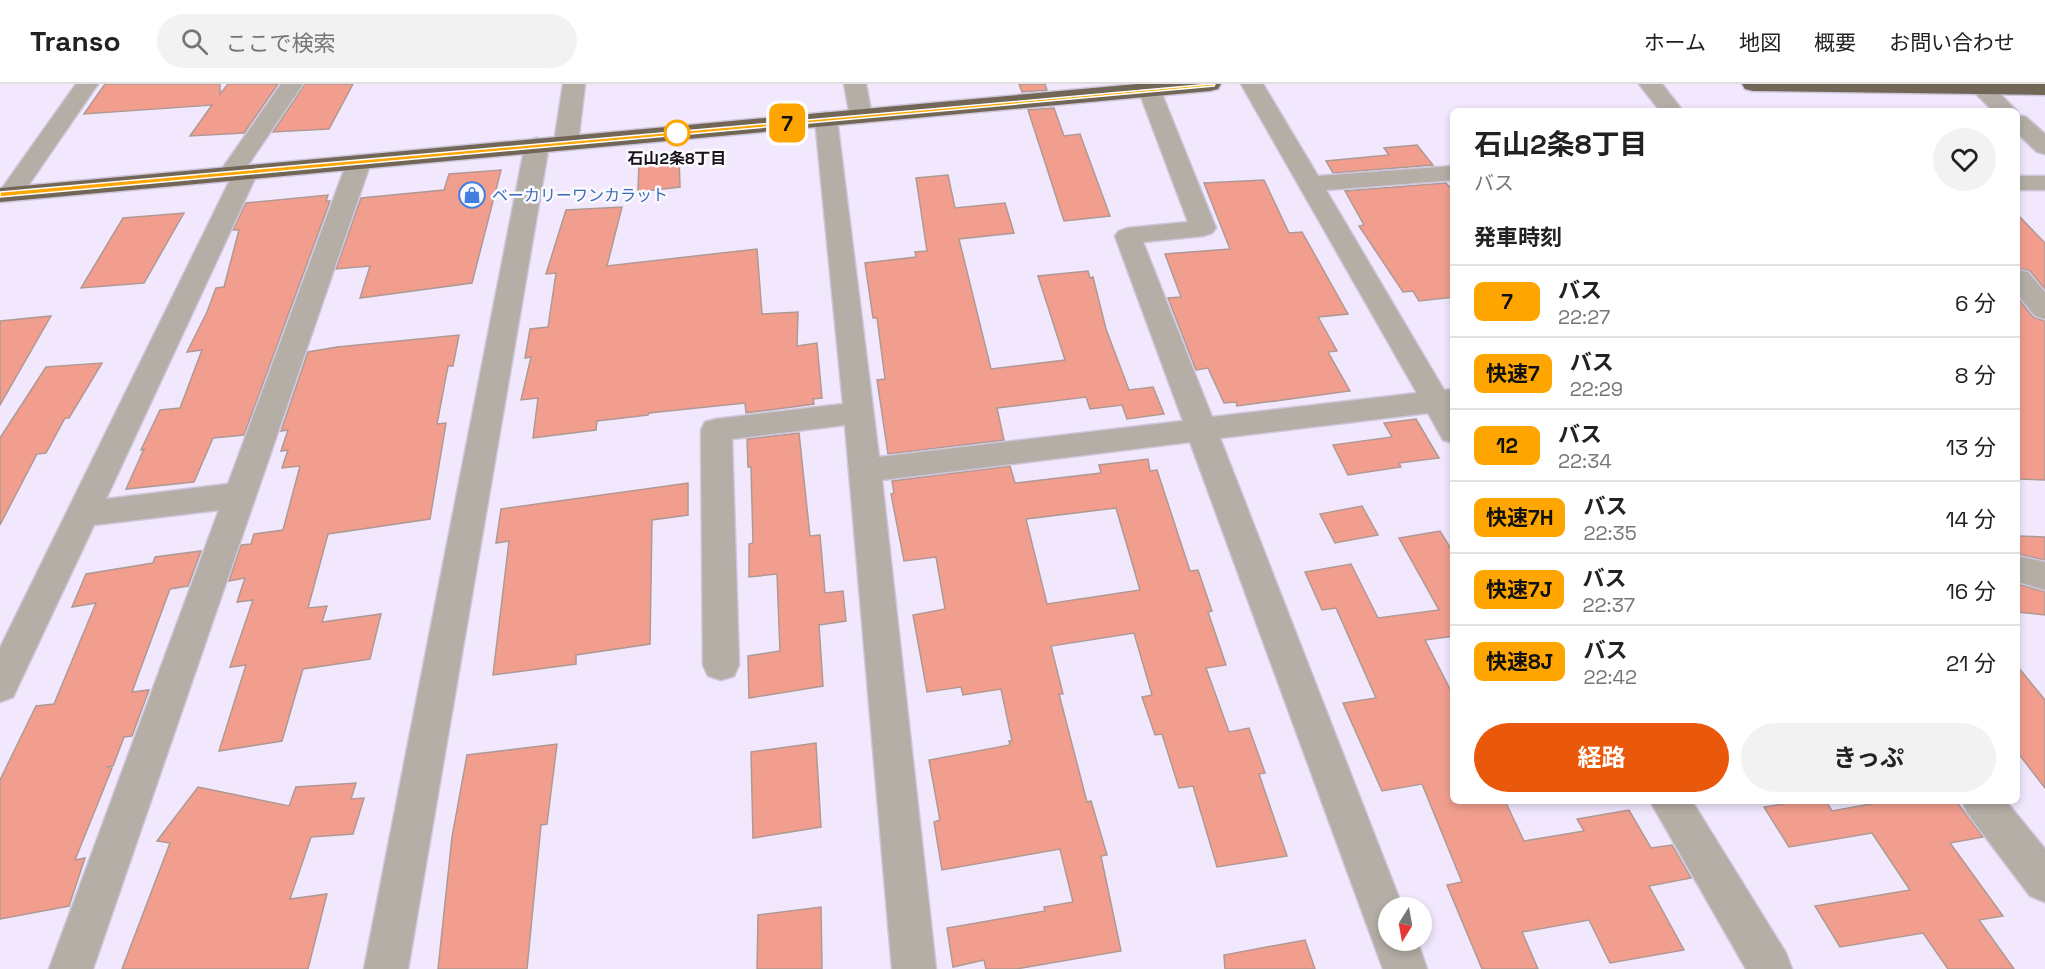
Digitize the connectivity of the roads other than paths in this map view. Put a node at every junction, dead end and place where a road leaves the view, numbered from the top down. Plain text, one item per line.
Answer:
1 (87, 84) edge
2 (292, 84) edge
3 (574, 84) edge
4 (855, 84) edge
5 (1210, 84) edge
6 (1251, 84) edge
7 (1650, 84) edge
8 (1753, 84) edge
9 (1965, 86) edge
10 (1159, 87) edge
11 (2045, 88) edge
12 (1670, 108) edge
13 (2001, 108) edge
14 (861, 116) junction
15 (826, 119) junction
16 (2020, 124) edge
17 (551, 144) junction
18 (2045, 147) edge
19 (359, 162) junction
20 (239, 172) junction
21 (1450, 173) edge
22 (2020, 183) edge
23 (2045, 183) edge
24 (1310, 184) junction
25 (5, 194) edge
26 (2020, 280) edge
27 (2045, 310) edge
28 (1444, 400) edge
29 (859, 413) junction
30 (1450, 419) edge
31 (1201, 430) junction
32 (865, 470) junction
33 (240, 495) junction
34 (82, 514) junction
35 (2020, 570) edge
36 (2045, 576) edge
37 (721, 665) dead end
38 (0, 686) edge
39 (1672, 804) edge
40 (1984, 804) edge
41 (2045, 882) edge
42 (1378, 897) edge
43 (1399, 951) edge
44 (71, 969) edge
45 (386, 969) edge
46 (914, 969) edge
47 (1405, 969) edge
48 (1770, 969) edge

1 - 25 street
2 - 20 street
3 - 17 street
4 - 14 street
5 - 10 highway
6 - 24 street
7 - 12 street
8 - 9 highway
9 - 11 highway
9 - 13 street
10 - 14 highway
10 - 31 street
14 - 15 highway
15 - 17 highway
15 - 29 street
16 - 18 street
17 - 19 highway
17 - 45 street
19 - 20 highway
19 - 33 street
20 - 25 highway
20 - 34 street
21 - 24 street
22 - 23 street
24 - 28 street
26 - 27 street
28 - 30 street
28 - 31 street
29 - 32 street
29 - 37 street
31 - 32 street
31 - 42 street
32 - 46 street
33 - 34 street
33 - 44 street
34 - 38 street
35 - 36 street
39 - 48 street
40 - 41 street
43 - 47 street

